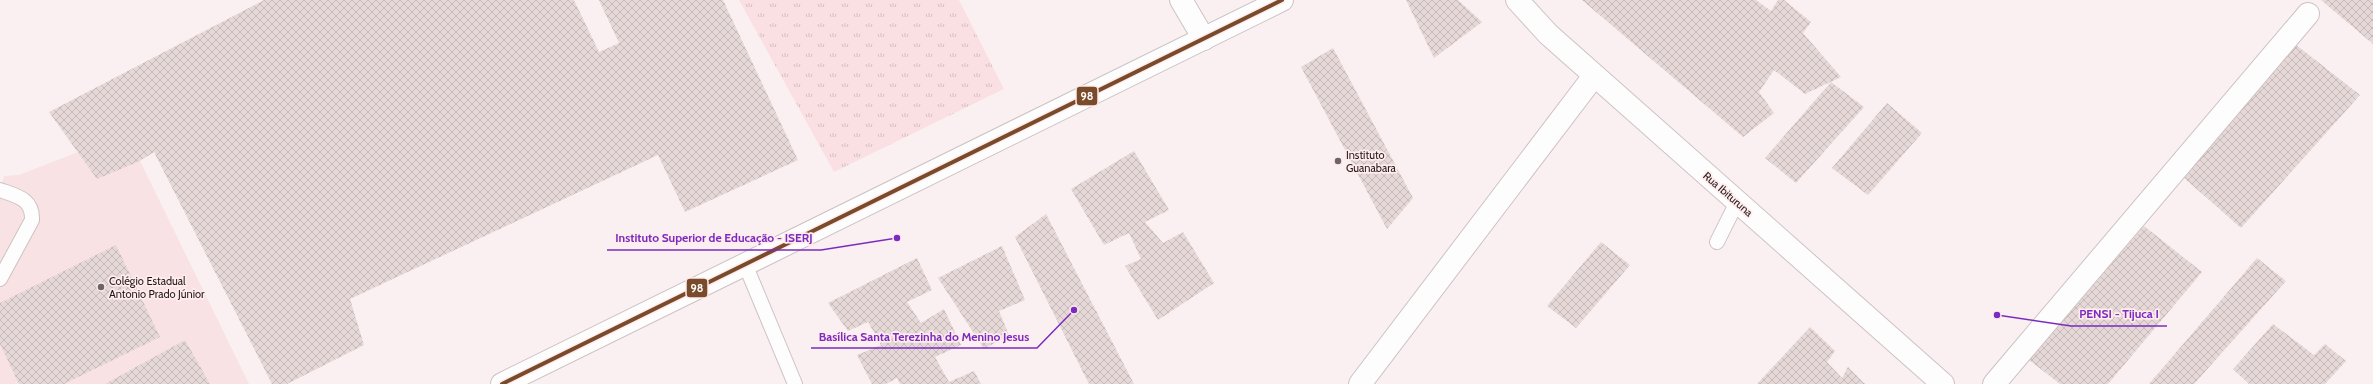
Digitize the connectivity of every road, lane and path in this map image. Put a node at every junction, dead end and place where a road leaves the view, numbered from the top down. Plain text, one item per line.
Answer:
1 (1181, 0) edge
2 (1282, 0) edge
3 (1517, 0) edge
4 (2308, 14) dead end
5 (1204, 39) junction
6 (1594, 76) junction
7 (0, 190) edge
8 (1738, 202) junction
9 (1717, 242) dead end
10 (745, 264) junction
11 (0, 279) edge
12 (502, 384) edge
13 (795, 384) edge
14 (1360, 384) edge
15 (1943, 384) edge
16 (1994, 384) edge

1 - 5 street
2 - 5 street
3 - 6 street, Rua Ibituruna
4 - 16 street
5 - 10 street
6 - 8 street, Rua Ibituruna
6 - 14 street
7 - 11 lane
8 - 9 lane
8 - 15 street, Rua Ibituruna
10 - 12 street
10 - 13 lane

